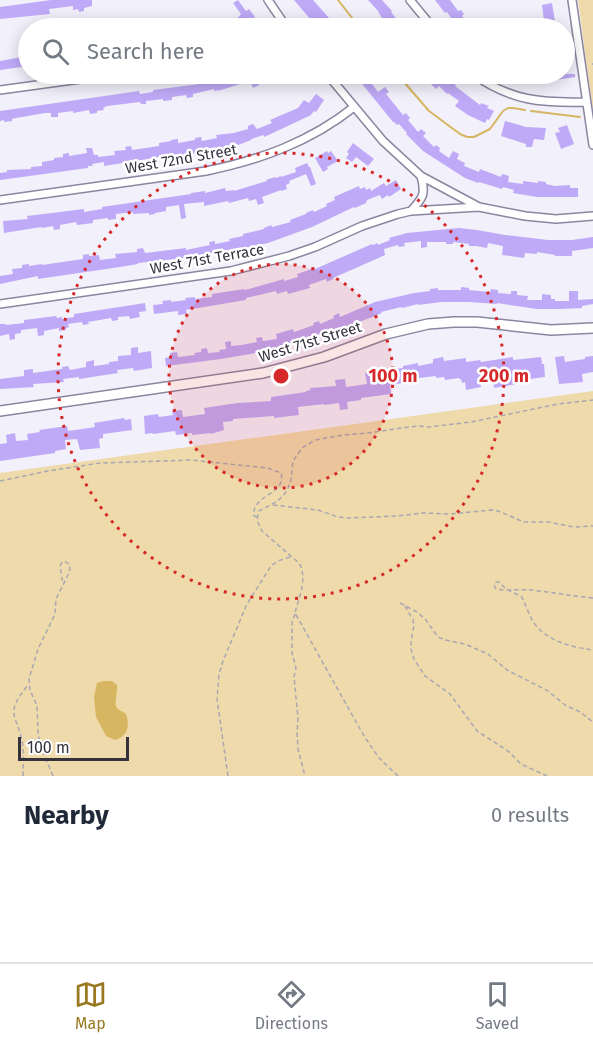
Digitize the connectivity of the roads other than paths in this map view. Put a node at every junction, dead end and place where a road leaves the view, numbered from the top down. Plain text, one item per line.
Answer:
1 (268, 0) edge
2 (410, 0) edge
3 (572, 0) edge
4 (280, 18) edge
5 (425, 18) edge
6 (574, 18) edge
7 (575, 22) edge
8 (44, 84) edge
9 (335, 84) edge
10 (490, 84) edge
11 (0, 90) edge
12 (586, 102) junction
13 (354, 108) junction
14 (593, 145) edge
15 (421, 176) junction
16 (0, 200) edge
17 (479, 207) junction
18 (411, 211) junction
19 (593, 215) edge
20 (0, 304) edge
21 (593, 328) edge
22 (0, 411) edge

1 - 4 street
2 - 5 street
3 - 6 street
7 - 12 street
8 - 11 street
9 - 13 street
10 - 12 street
12 - 14 street
13 - 15 street
13 - 16 street, West 72nd Street
15 - 17 street
15 - 18 street
17 - 18 street, West 71st Terrace
17 - 19 street
18 - 20 street, West 71st Terrace
21 - 22 street, West 71st Street

